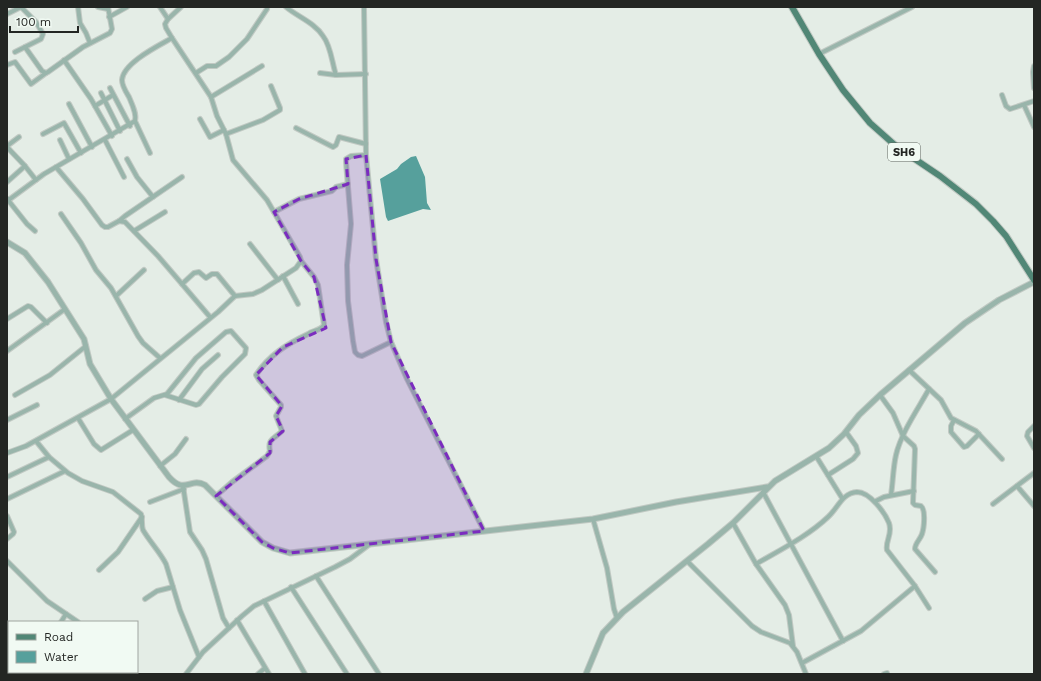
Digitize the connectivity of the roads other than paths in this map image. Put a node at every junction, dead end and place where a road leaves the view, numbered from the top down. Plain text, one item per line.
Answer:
1 (21, 7) edge
2 (78, 7) edge
3 (98, 7) edge
4 (127, 7) edge
5 (160, 7) edge
6 (181, 7) edge
7 (286, 7) edge
8 (364, 7) edge
9 (792, 7) edge
10 (912, 7) edge
11 (108, 8) edge
12 (266, 9) dead end
13 (7, 14) edge
14 (110, 17) junction
15 (168, 19) junction
16 (172, 38) junction
17 (90, 43) junction
18 (25, 47) junction
19 (15, 52) dead end
20 (818, 54) junction
21 (64, 60) junction
22 (7, 65) edge
23 (262, 66) dead end
24 (1034, 66) edge
25 (46, 73) junction
26 (196, 73) junction
27 (320, 73) dead end
28 (366, 74) junction
29 (336, 75) junction
30 (271, 86) dead end
31 (110, 88) dead end
32 (1034, 88) edge
33 (101, 93) dead end
34 (113, 95) junction
35 (1002, 95) dead end
36 (211, 96) junction
37 (104, 100) junction
38 (1034, 101) edge
39 (68, 104) dead end
40 (1024, 105) junction
41 (95, 106) junction
42 (200, 119) dead end
43 (135, 122) junction
44 (130, 126) junction
45 (1034, 126) edge
46 (296, 128) dead end
47 (120, 131) junction
48 (225, 132) junction
49 (43, 134) dead end
50 (112, 136) junction
51 (19, 137) dead end
52 (60, 140) dead end
53 (105, 140) junction
54 (366, 144) junction
55 (7, 146) edge
56 (92, 147) junction
57 (80, 153) junction
58 (150, 153) dead end
59 (366, 155) junction
60 (69, 159) junction
61 (127, 159) dead end
62 (25, 166) junction
63 (56, 167) junction
64 (124, 177) dead end
65 (182, 177) dead end
66 (36, 180) junction
67 (7, 182) edge
68 (348, 184) junction
69 (153, 197) junction
70 (8, 199) edge
71 (165, 212) dead end
72 (274, 212) junction
73 (60, 214) dead end
74 (119, 221) junction
75 (35, 231) dead end
76 (134, 231) junction
77 (7, 242) edge
78 (250, 244) dead end
79 (301, 261) junction
80 (144, 270) dead end
81 (283, 276) junction
82 (278, 280) junction
83 (1034, 281) edge
84 (182, 284) junction
85 (116, 296) junction
86 (235, 296) junction
87 (298, 304) dead end
88 (66, 309) junction
89 (210, 317) junction
90 (7, 319) edge
91 (47, 324) junction
92 (390, 342) junction
93 (86, 346) junction
94 (7, 351) edge
95 (218, 355) dead end
96 (160, 358) junction
97 (909, 370) junction
98 (929, 389) junction
99 (16, 395) dead end
100 (880, 395) junction
101 (165, 396) junction
102 (111, 400) junction
103 (179, 400) junction
104 (37, 405) dead end
105 (78, 418) junction
106 (125, 419) junction
107 (7, 420) edge
108 (954, 420) junction
109 (1034, 426) edge
110 (133, 430) junction
111 (846, 432) junction
112 (979, 434) junction
113 (903, 436) junction
114 (186, 439) dead end
115 (36, 441) junction
116 (1034, 448) edge
117 (7, 453) edge
118 (816, 456) junction
119 (49, 457) junction
120 (1002, 460) dead end
121 (160, 466) junction
122 (65, 471) junction
123 (1034, 473) edge
124 (828, 475) junction
125 (7, 477) edge
126 (1017, 486) junction
127 (767, 487) junction
128 (184, 488) junction
129 (914, 491) junction
130 (762, 492) junction
131 (891, 495) junction
132 (216, 496) junction
133 (842, 498) junction
134 (7, 499) edge
135 (150, 502) dead end
136 (876, 502) junction
137 (993, 504) dead end
138 (1034, 506) edge
139 (7, 516) edge
140 (142, 517) junction
141 (593, 519) junction
142 (733, 523) junction
143 (484, 531) junction
144 (7, 539) edge
145 (790, 543) junction
146 (370, 544) junction
147 (7, 561) edge
148 (687, 561) junction
149 (756, 564) junction
150 (99, 570) dead end
151 (936, 572) dead end
152 (316, 576) junction
153 (915, 586) junction
154 (173, 587) junction
155 (291, 587) junction
156 (145, 598) dead end
157 (264, 601) junction
158 (929, 608) dead end
159 (66, 614) junction
160 (617, 618) junction
161 (237, 620) junction
162 (62, 621) edge
163 (76, 621) edge
164 (229, 628) junction
165 (843, 641) junction
166 (793, 646) junction
167 (199, 657) junction
168 (802, 663) junction
169 (265, 668) junction
170 (186, 674) edge
171 (258, 674) edge
172 (269, 674) edge
173 (305, 674) edge
174 (346, 674) edge
175 (379, 674) edge
176 (586, 674) edge
177 (806, 674) edge

1 - 13 street
1 - 18 street
2 - 17 street
3 - 11 street
4 - 14 street
5 - 15 street
6 - 15 street
7 - 29 street
8 - 28 street
9 - 20 main road, SH6
10 - 20 street
11 - 14 street
12 - 26 street
14 - 17 street
15 - 16 street
16 - 26 street
16 - 43 street
17 - 21 street
18 - 19 street
18 - 25 street
20 - 83 main road, SH6
21 - 25 street
21 - 41 street
22 - 25 street
23 - 36 street
24 - 32 street
26 - 36 street
27 - 29 street
28 - 29 street
28 - 54 street
30 - 48 street
31 - 34 street
33 - 37 street
34 - 37 street
34 - 44 street
35 - 40 street
36 - 48 street
37 - 41 street
37 - 47 street
38 - 40 street
39 - 56 street
40 - 45 street
41 - 50 street
42 - 48 street
43 - 44 street
43 - 58 street
44 - 47 street
46 - 54 street
47 - 50 street
48 - 72 street
49 - 57 street
50 - 53 street
51 - 55 street
52 - 60 street
53 - 56 street
53 - 64 street
54 - 59 street
55 - 62 street
56 - 57 street
57 - 60 street
59 - 68 street
59 - 92 street
60 - 63 street
61 - 69 street
62 - 66 street
62 - 67 street
63 - 66 street
63 - 74 street
65 - 69 street
66 - 70 street
68 - 72 street
68 - 92 street
69 - 74 street
70 - 75 street
71 - 76 street
72 - 79 street
73 - 85 street
74 - 76 street
76 - 84 street
77 - 88 street
78 - 82 street
79 - 81 street
79 - 132 street
80 - 85 street
81 - 82 street
81 - 87 street
82 - 86 street
83 - 97 street
84 - 86 street
84 - 89 street
85 - 96 street
86 - 89 street
88 - 91 street
88 - 93 street
89 - 96 street
90 - 91 street
91 - 94 street
92 - 143 street
93 - 99 street
93 - 102 street
95 - 103 street
96 - 102 street
97 - 98 street
97 - 100 street
98 - 108 street
98 - 113 street
100 - 111 street
100 - 113 street
101 - 103 street
101 - 103 street
101 - 106 street
102 - 105 street
102 - 106 street
104 - 107 street
105 - 110 street
105 - 115 street
106 - 110 street
108 - 112 street
108 - 112 street
109 - 116 street
110 - 121 street
111 - 118 street
111 - 124 street
112 - 120 street
113 - 129 street
113 - 131 street
114 - 121 street
115 - 117 street
115 - 119 street
118 - 124 street
118 - 127 street
119 - 122 street
119 - 125 street
121 - 128 street
122 - 134 street
122 - 140 street
123 - 126 street
124 - 133 street
126 - 137 street
126 - 138 street
127 - 130 street
127 - 141 street
128 - 132 street
128 - 135 street
128 - 164 street
129 - 131 street
129 - 151 street
130 - 142 street
130 - 145 street
131 - 136 street
132 - 146 street
133 - 136 street
133 - 145 street
136 - 153 street
139 - 144 street
140 - 150 street
140 - 154 street
141 - 143 street
141 - 160 street
142 - 148 street
142 - 149 street
143 - 146 street
145 - 149 street
145 - 165 street
146 - 152 street
147 - 159 street
148 - 160 street
148 - 166 street
149 - 166 street
152 - 155 street
152 - 175 street
153 - 158 street
153 - 165 street
154 - 156 street
154 - 167 street
155 - 157 street
155 - 174 street
157 - 161 street
157 - 173 street
159 - 162 street
159 - 163 street
160 - 176 street
161 - 164 street
161 - 169 street
164 - 167 street
165 - 168 street
166 - 168 street
167 - 170 street
168 - 177 street
169 - 171 street
169 - 172 street

